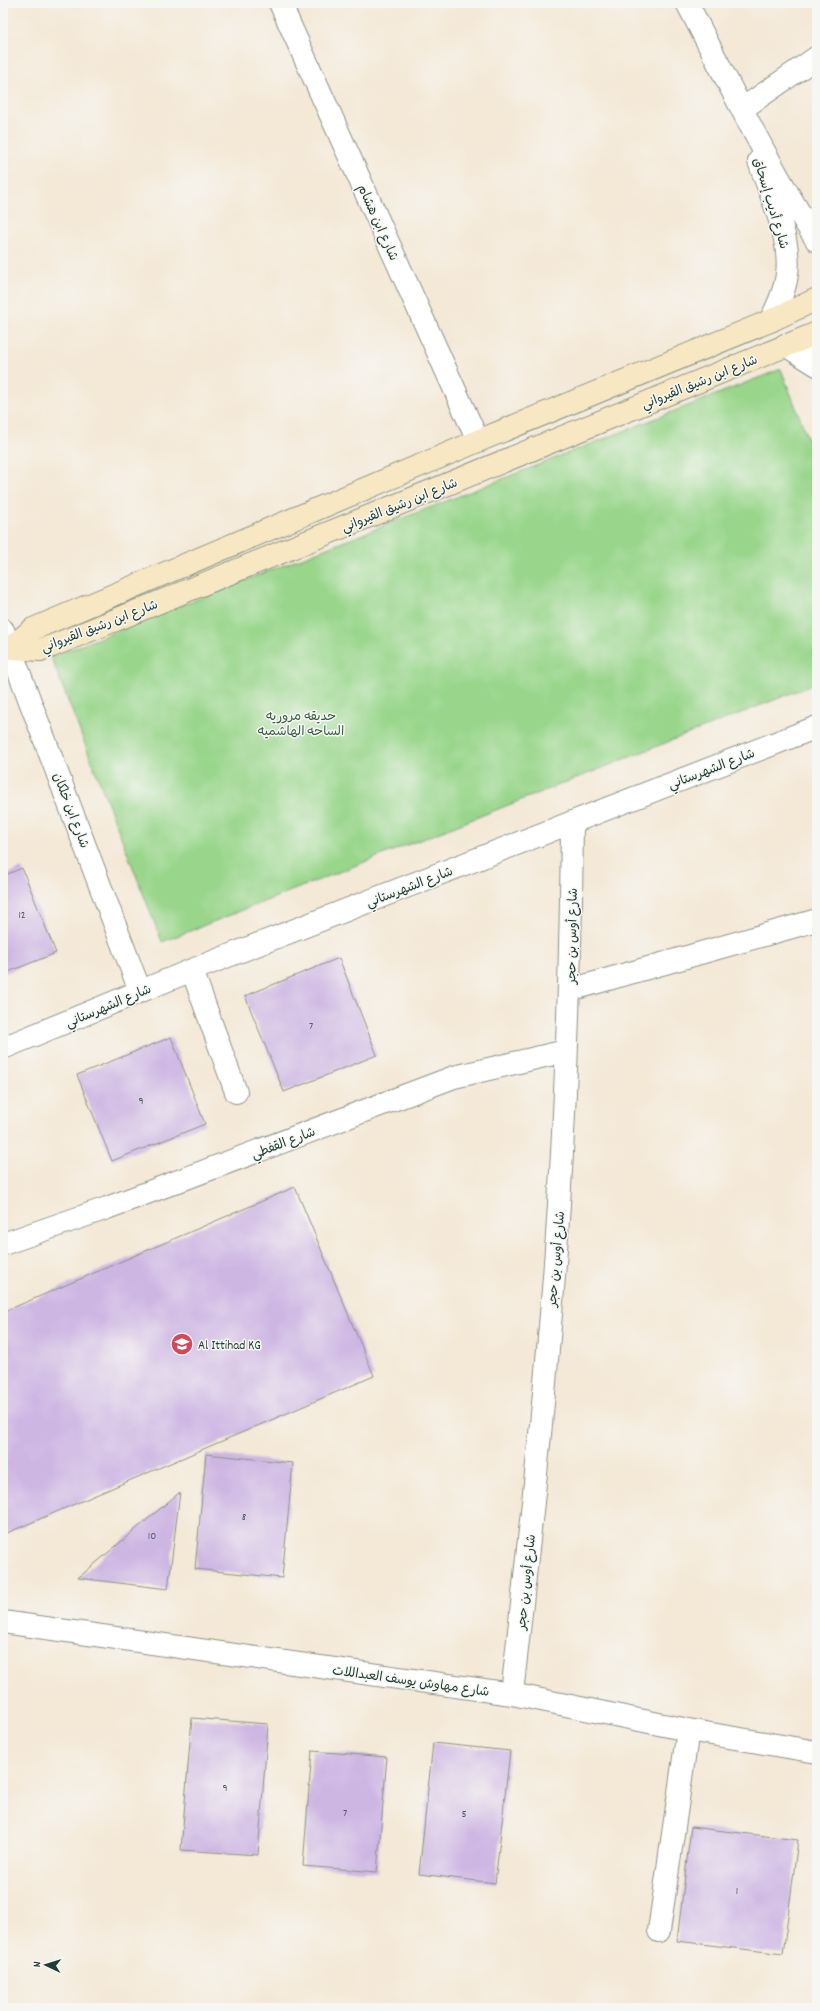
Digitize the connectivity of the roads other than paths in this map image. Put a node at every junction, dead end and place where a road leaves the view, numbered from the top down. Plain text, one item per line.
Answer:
1 (280, 3) edge
2 (687, 3) edge
3 (817, 57) edge
4 (742, 109) junction
5 (817, 241) edge
6 (817, 299) edge
7 (770, 321) junction
8 (817, 333) edge
9 (785, 345) junction
10 (817, 366) edge
11 (478, 441) junction
12 (5, 643) edge
13 (817, 727) edge
14 (572, 822) junction
15 (817, 920) edge
16 (192, 970) junction
17 (570, 990) junction
18 (140, 991) junction
19 (3, 1048) edge
20 (566, 1051) junction
21 (236, 1092) dead end
22 (3, 1244) edge
23 (3, 1622) edge
24 (512, 1694) junction
25 (688, 1730) junction
26 (817, 1752) edge
27 (659, 1931) dead end

1 - 11 street, شارع ابن هشام
2 - 4 street, شارع أديب إسحاق
3 - 4 street
4 - 5 street, شارع أديب إسحاق
4 - 7 street, شارع أديب إسحاق
6 - 7 main road, شارع ابن رشيق القيرواني
7 - 11 main road, شارع ابن رشيق القيرواني
8 - 9 main road, شارع ابن رشيق القيرواني
9 - 10 street
9 - 12 main road, شارع ابن رشيق القيرواني
11 - 12 main road, شارع ابن رشيق القيرواني
12 - 18 street, شارع ابن خلكان
13 - 14 street, شارع الشهرستاني
14 - 16 street, شارع الشهرستاني
14 - 17 street, شارع أوس بن حجر
15 - 17 street
16 - 18 street, شارع الشهرستاني
16 - 21 street
17 - 20 street, شارع أوس بن حجر
18 - 19 street, شارع الشهرستاني
20 - 22 street, شارع القفطي
20 - 24 street, شارع أوس بن حجر
23 - 24 street, شارع مهاوش يوسف العبداللات
24 - 25 street, شارع مهاوش يوسف العبداللات
25 - 26 street, شارع مهاوش يوسف العبداللات
25 - 27 street

